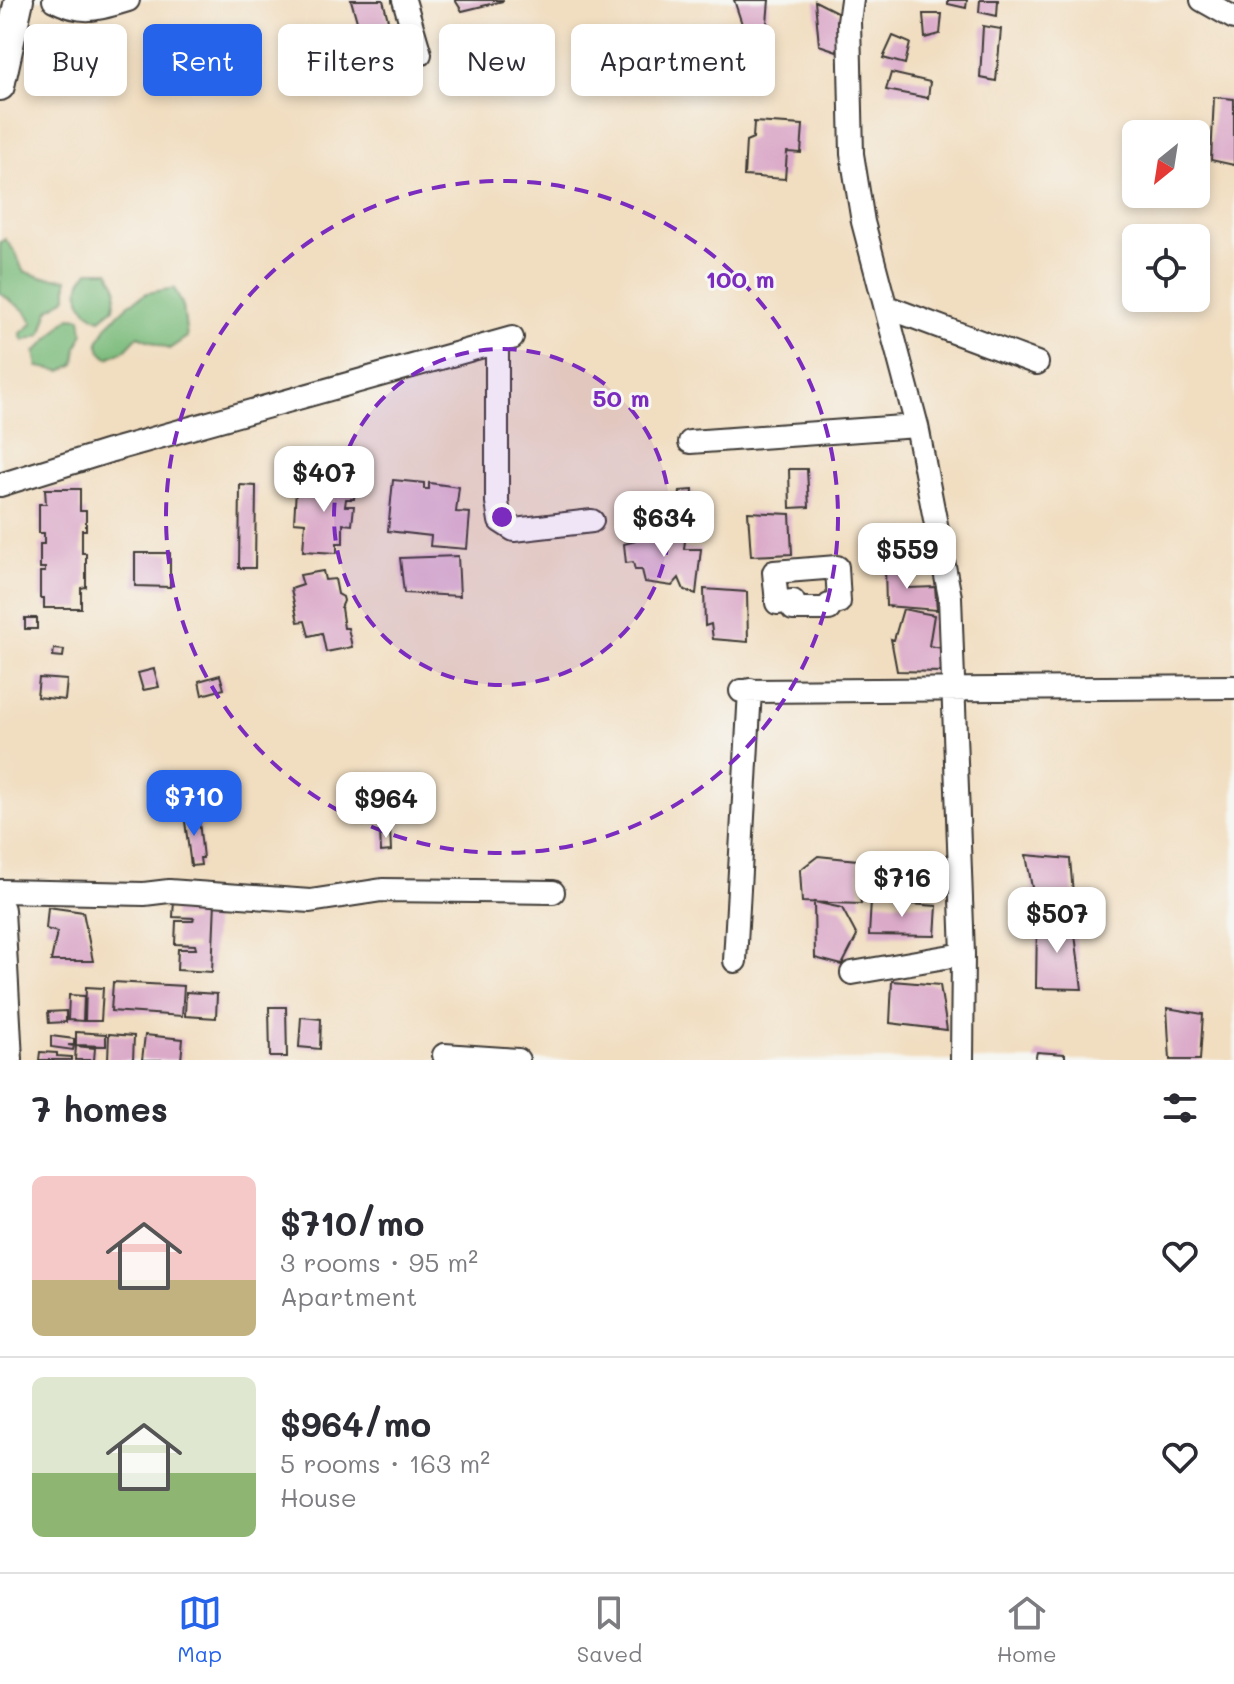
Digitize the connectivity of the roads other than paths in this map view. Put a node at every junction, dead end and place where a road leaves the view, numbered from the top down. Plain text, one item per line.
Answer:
1 (19, 0) edge
2 (54, 0) edge
3 (128, 0) edge
4 (404, 0) edge
5 (852, 0) edge
6 (1202, 0) edge
7 (1234, 18) edge
8 (411, 24) edge
9 (0, 86) edge
10 (887, 307) junction
11 (1037, 363) dead end
12 (917, 426) junction
13 (690, 442) dead end
14 (0, 485) edge
15 (592, 521) dead end
16 (1234, 687) edge
17 (953, 689) junction
18 (0, 891) edge
19 (553, 892) dead end
20 (0, 910) edge
21 (963, 954) junction
22 (735, 961) dead end
23 (852, 973) dead end
24 (444, 1055) dead end
25 (8, 1060) edge
26 (518, 1060) edge
27 (962, 1060) edge

1 - 9 street
2 - 3 street
4 - 8 street
5 - 10 street
6 - 7 street
10 - 11 street
10 - 12 street
12 - 13 street
12 - 17 street
14 - 15 street
16 - 17 street
17 - 21 street
17 - 22 street
18 - 19 street
20 - 25 street
21 - 23 street
21 - 27 street
24 - 26 street

